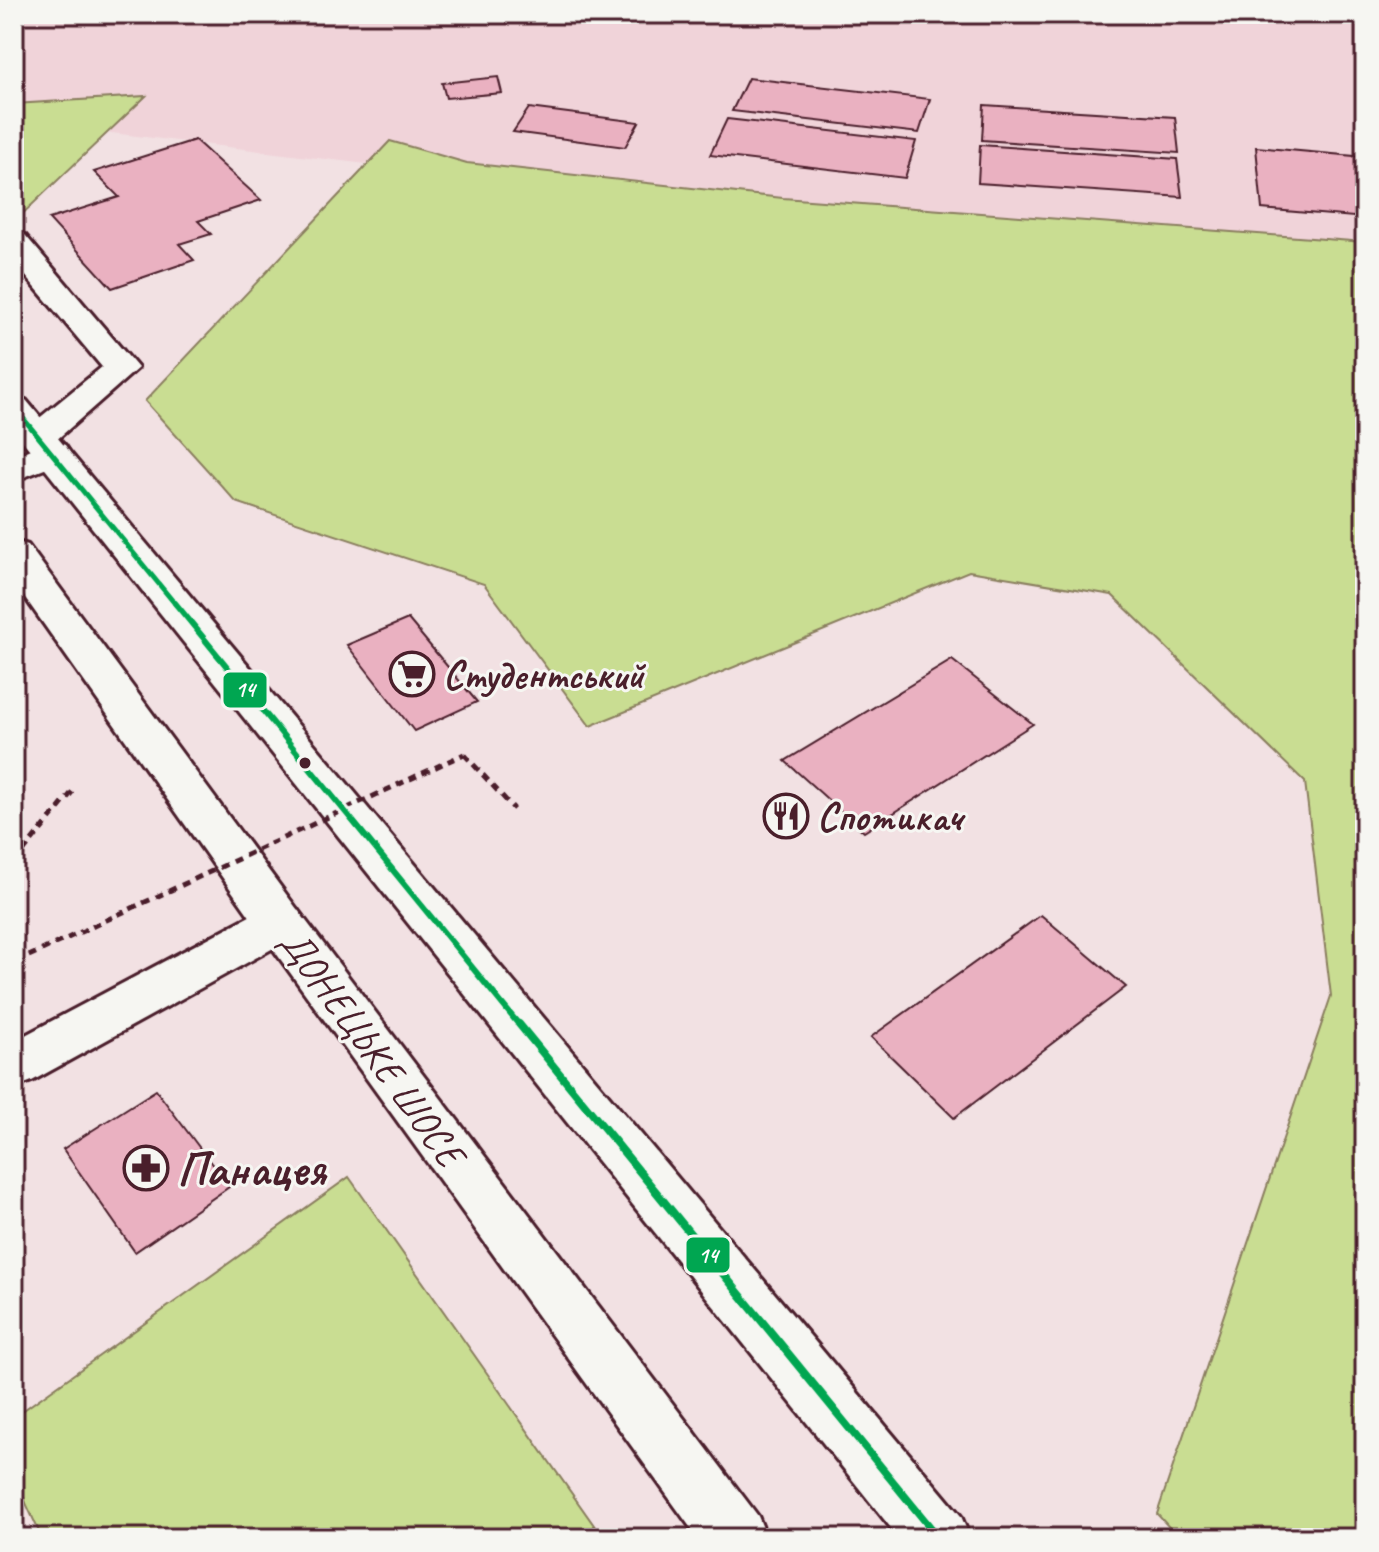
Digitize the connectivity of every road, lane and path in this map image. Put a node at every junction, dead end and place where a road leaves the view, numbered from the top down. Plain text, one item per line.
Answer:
1 (14, 242) edge
2 (30, 442) edge
3 (14, 554) edge
4 (73, 791) dead end
5 (514, 809) dead end
6 (14, 863) edge
7 (280, 922) junction
8 (15, 959) edge
9 (14, 1066) edge
10 (736, 1538) edge
11 (939, 1538) edge

1 - 2 main road
2 - 11 main road
3 - 7 main road, ДОНЕЦЬКЕ ШОСЕ
4 - 6 path
5 - 8 path, bridge
7 - 9 main road
7 - 10 main road, ДОНЕЦЬКЕ ШОСЕ

